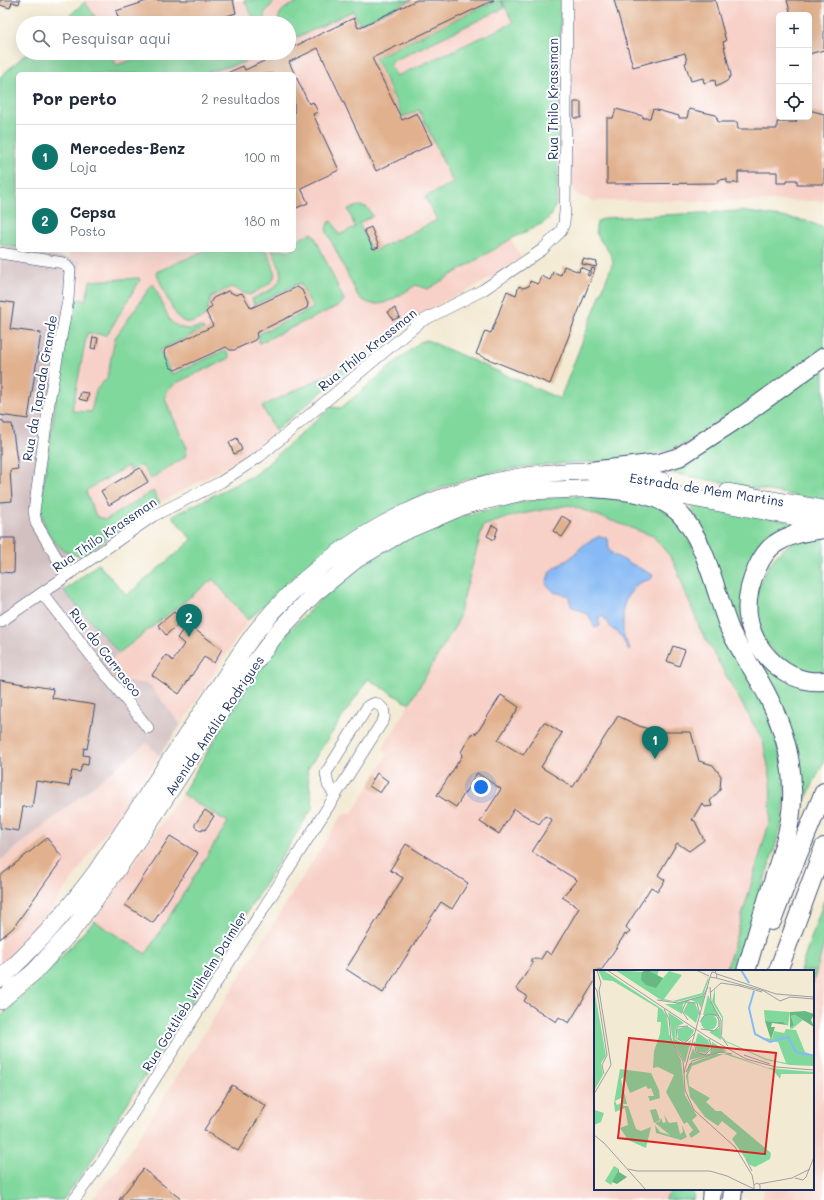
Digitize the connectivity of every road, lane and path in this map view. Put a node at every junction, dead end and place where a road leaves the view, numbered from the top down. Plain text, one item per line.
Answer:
1 (567, 0) edge
2 (0, 253) edge
3 (824, 357) edge
4 (591, 480) junction
5 (824, 509) edge
6 (824, 522) edge
7 (824, 529) edge
8 (67, 575) junction
9 (42, 593) junction
10 (0, 622) edge
11 (824, 681) edge
12 (148, 728) dead end
13 (824, 792) edge
14 (335, 795) junction
15 (824, 847) edge
16 (746, 970) edge
17 (755, 970) edge
18 (778, 970) edge
19 (0, 979) edge
20 (0, 1001) edge
21 (712, 1190) edge
22 (733, 1190) edge
23 (74, 1200) edge
24 (711, 1200) edge
25 (732, 1200) edge

1 - 8 street, Rua Thilo Krassman
2 - 8 street, Rua da Tapada Grande
3 - 4 highway
4 - 5 main road, Estrada de Mem Martins
4 - 6 main road, Estrada de Mem Martins
4 - 16 highway
4 - 19 main road, Avenida Amália Rodrigues
4 - 20 main road, Avenida Amália Rodrigues
7 - 11 highway
8 - 9 street, Rua Thilo Krassman
9 - 10 street, Rua Thilo Krassman
9 - 12 street, Rua do Carrasco
13 - 17 highway
14 - 14 street, Rua Gottlieb Wilhelm Daimler
14 - 23 street, Rua Gottlieb Wilhelm Daimler
15 - 18 highway
21 - 24 highway
22 - 25 highway

